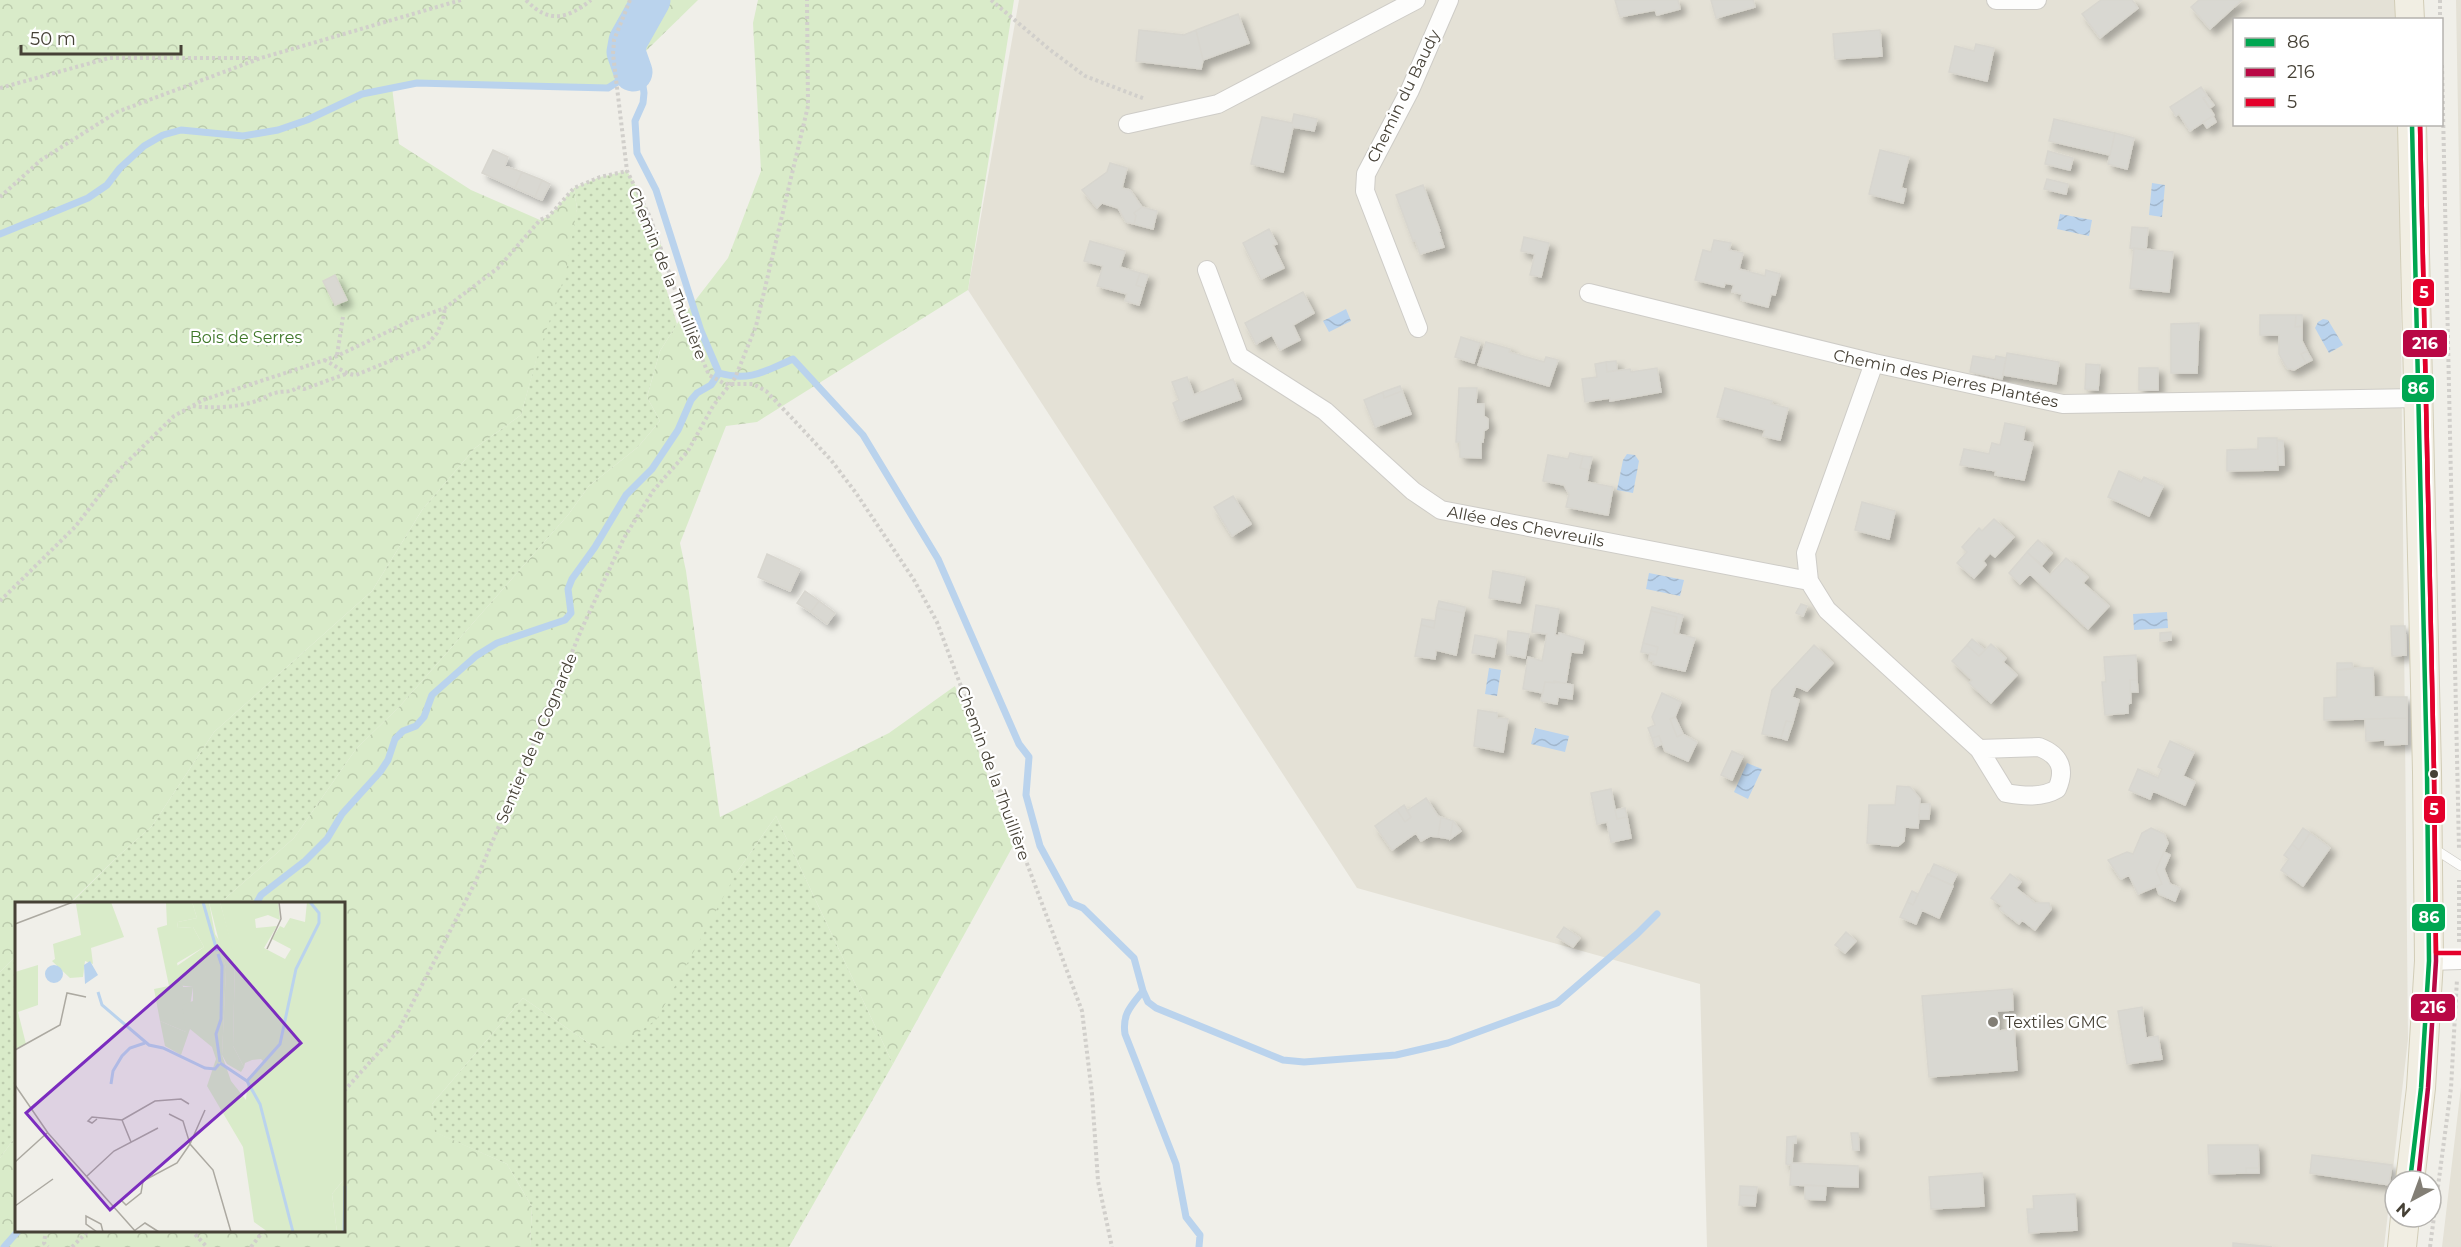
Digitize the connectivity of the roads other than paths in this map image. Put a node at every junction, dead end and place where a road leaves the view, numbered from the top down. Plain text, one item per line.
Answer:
1 (1416, 0) edge
2 (1449, 0) edge
3 (1996, 0) edge
4 (2037, 0) edge
5 (2409, 0) edge
6 (2410, 18) edge
7 (1128, 124) dead end
8 (2412, 126) edge
9 (1207, 270) dead end
10 (1589, 293) dead end
11 (1418, 328) dead end
12 (1874, 363) junction
13 (2418, 398) junction
14 (1809, 581) junction
15 (1978, 749) dead end
16 (2428, 844) junction
17 (2460, 866) edge
18 (2460, 960) edge
19 (2429, 961) junction
20 (2411, 1169) edge
21 (2404, 1229) edge
22 (2402, 1247) edge

1 - 7 street
2 - 11 street, Chemin du Baudy
3 - 4 street
5 - 6 main road
8 - 13 main road
9 - 14 street, Allée des Chevreuils
10 - 12 street, Chemin des Pierres Plantées
12 - 13 street, Chemin des Pierres Plantées
12 - 14 street
13 - 16 main road
14 - 15 street
16 - 17 lane
16 - 19 main road
18 - 19 street
19 - 20 main road
21 - 22 main road

